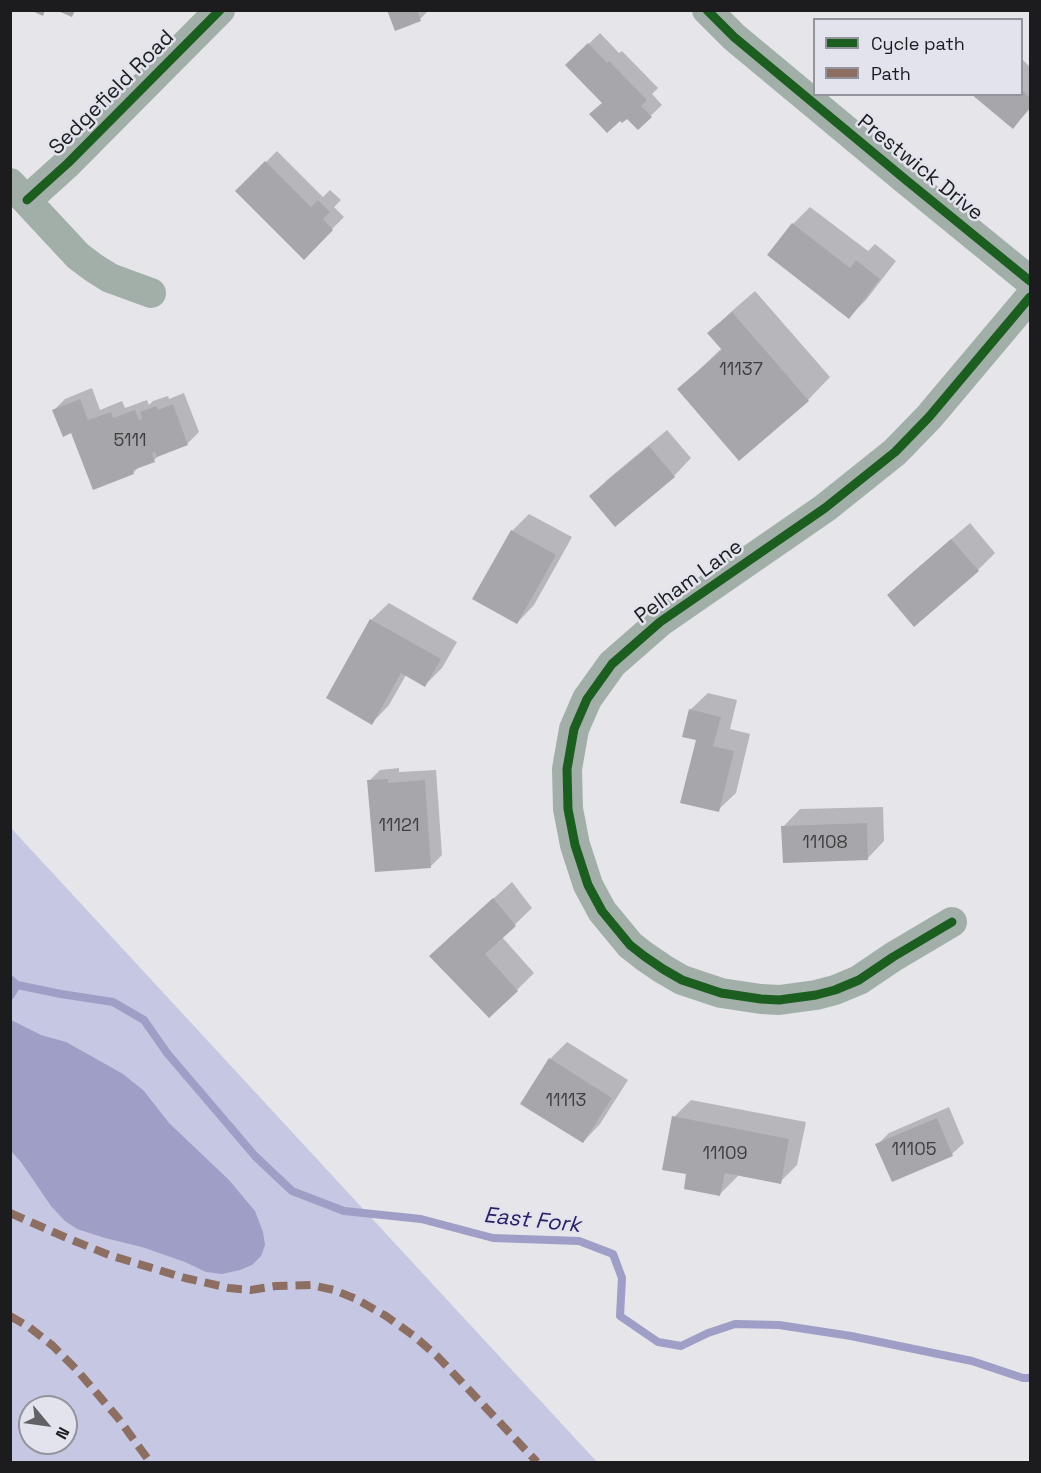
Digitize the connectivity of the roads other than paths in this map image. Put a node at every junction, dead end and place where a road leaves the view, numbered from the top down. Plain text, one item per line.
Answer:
1 (220, 10) edge
2 (707, 10) edge
3 (19, 191) edge
4 (1030, 281) edge
5 (151, 293) dead end
6 (1030, 297) edge
7 (952, 922) dead end

1 - 3 street, Sedgefield Road
2 - 4 street, Prestwick Drive
3 - 5 street
6 - 7 street, Pelham Lane

